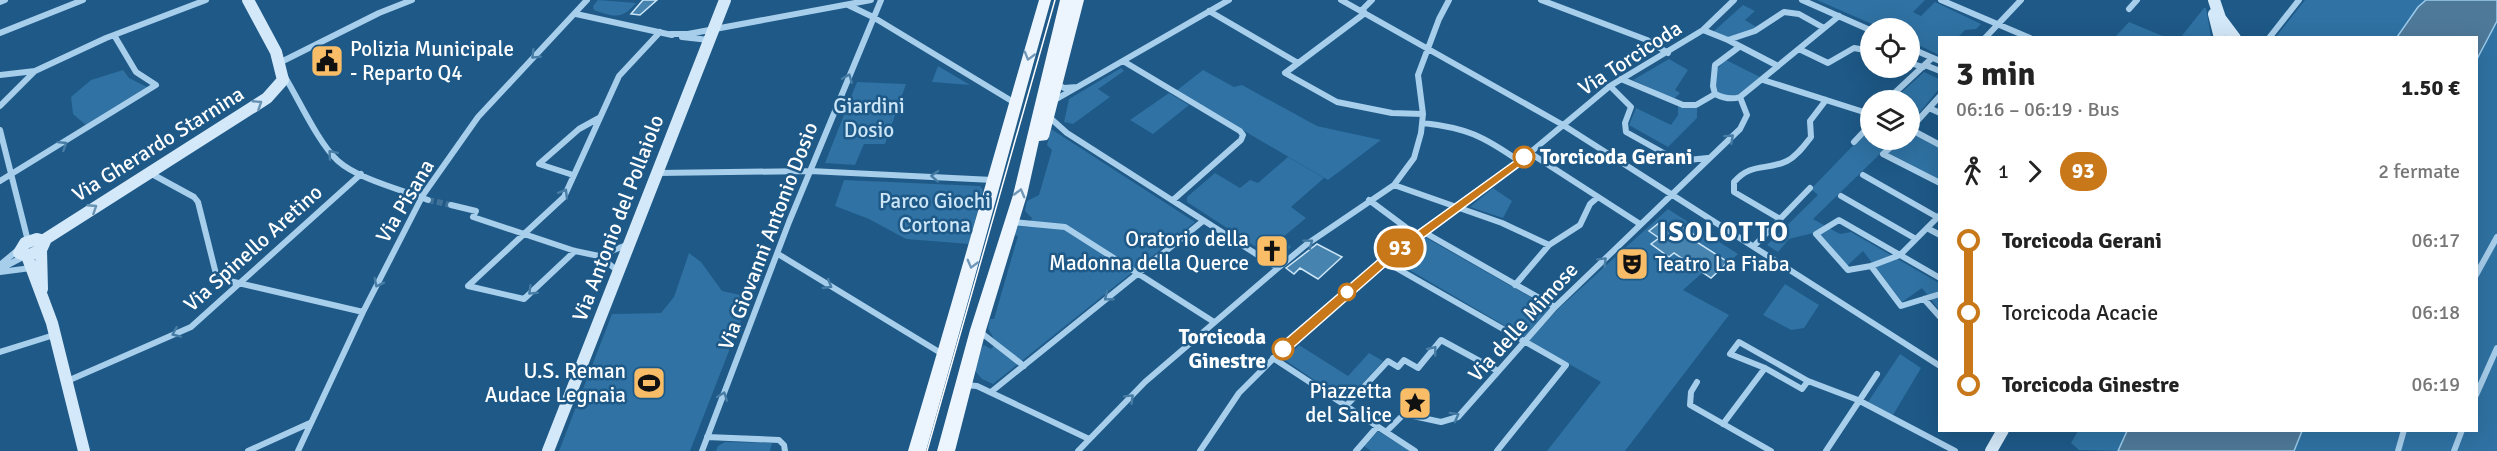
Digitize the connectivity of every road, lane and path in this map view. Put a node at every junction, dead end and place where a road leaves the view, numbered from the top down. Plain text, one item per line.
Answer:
1 (5, 0) edge
2 (83, 0) edge
3 (206, 0) edge
4 (248, 0) edge
5 (397, 0) edge
6 (412, 0) edge
7 (587, 0) edge
8 (725, 0) edge
9 (871, 0) edge
10 (881, 0) edge
11 (1046, 0) edge
12 (1066, 0) edge
13 (1078, 0) edge
14 (1228, 0) edge
15 (1341, 0) edge
16 (1372, 0) edge
17 (1449, 0) edge
18 (1541, 0) edge
19 (1734, 0) edge
20 (1802, 0) edge
21 (1941, 0) edge
22 (2021, 0) edge
23 (2137, 0) edge
24 (2215, 0) edge
25 (2299, 0) edge
26 (406, 1) edge
27 (0, 2) edge
28 (847, 4) junction
29 (387, 9) junction
30 (2129, 9) dead end
31 (1209, 11) junction
32 (1363, 12) junction
33 (576, 14) junction
34 (1839, 16) junction
35 (873, 17) junction
36 (1998, 24) junction
37 (1860, 25) edge
38 (1824, 28) junction
39 (1703, 30) junction
40 (660, 32) junction
41 (0, 33) edge
42 (670, 34) junction
43 (712, 34) junction
44 (114, 35) junction
45 (1988, 36) edge
46 (2025, 36) edge
47 (2219, 36) edge
48 (2234, 36) edge
49 (2271, 36) edge
50 (1728, 40) junction
51 (1739, 47) junction
52 (1427, 48) junction
53 (1798, 49) junction
54 (1860, 49) edge
55 (1668, 53) junction
56 (1920, 53) edge
57 (1932, 58) junction
58 (1123, 61) junction
59 (1938, 61) edge
60 (1298, 63) junction
61 (1920, 65) edge
62 (1778, 66) junction
63 (1924, 66) junction
64 (281, 68) junction
65 (1938, 70) edge
66 (35, 71) junction
67 (0, 75) edge
68 (1621, 79) junction
69 (1763, 80) junction
70 (1057, 84) junction
71 (1610, 86) junction
72 (1077, 87) junction
73 (1898, 90) edge
74 (1714, 94) junction
75 (1740, 97) junction
76 (1938, 98) edge
77 (1826, 100) junction
78 (1053, 101) junction
79 (1016, 104) junction
80 (0, 106) edge
81 (1929, 108) junction
82 (1860, 112) edge
83 (1938, 112) edge
84 (1423, 114) junction
85 (1048, 116) junction
86 (600, 118) junction
87 (1920, 118) edge
88 (1423, 123) junction
89 (1563, 125) junction
90 (0, 130) edge
91 (1920, 135) edge
92 (1860, 136) edge
93 (1854, 142) dead end
94 (1938, 145) edge
95 (1888, 150) edge
96 (1530, 153) junction
97 (1708, 158) junction
98 (1029, 160) junction
99 (1519, 161) junction
100 (810, 171) junction
101 (150, 172) junction
102 (657, 172) junction
103 (361, 174) junction
104 (13, 175) junction
105 (573, 175) junction
106 (1863, 175) dead end
107 (993, 180) junction
108 (0, 181) edge
109 (1938, 182) edge
110 (1394, 185) junction
111 (1810, 188) dead end
112 (1672, 193) junction
113 (1841, 196) dead end
114 (1598, 197) junction
115 (424, 199) junction
116 (1173, 200) junction
117 (1369, 200) junction
118 (451, 205) tunnel mouth
119 (1456, 207) junction
120 (1938, 216) edge
121 (1780, 219) junction
122 (1203, 221) junction
123 (1011, 222) junction
124 (1640, 224) junction
125 (1927, 228) junction
126 (1419, 233) junction
127 (524, 234) junction
128 (1938, 234) edge
129 (2497, 237) edge
130 (1916, 239) junction
131 (629, 244) junction
132 (42, 245) junction
133 (1549, 245) junction
134 (1754, 246) junction
135 (575, 251) junction
136 (26, 254) junction
137 (778, 254) junction
138 (1900, 255) junction
139 (599, 256) junction
140 (1384, 261) junction
141 (1871, 266) junction
142 (1278, 267) junction
143 (0, 269) edge
144 (2478, 271) edge
145 (618, 272) junction
146 (1137, 274) junction
147 (1938, 277) edge
148 (238, 285) junction
149 (1515, 285) junction
150 (42, 293) junction
151 (1938, 295) edge
152 (1924, 299) junction
153 (1555, 307) junction
154 (363, 312) junction
155 (1938, 315) edge
156 (1214, 322) junction
157 (978, 330) junction
158 (54, 335) junction
159 (1524, 342) junction
160 (2497, 348) edge
161 (0, 352) edge
162 (945, 356) junction
163 (1274, 358) junction
164 (1938, 365) edge
165 (1024, 366) junction
166 (1765, 368) junction
167 (1498, 372) junction
168 (1877, 374) dead end
169 (1808, 381) junction
170 (65, 382) junction
171 (1696, 382) dead end
172 (964, 385) junction
173 (2478, 391) edge
174 (991, 392) junction
175 (1858, 400) junction
176 (1346, 406) junction
177 (310, 423) junction
178 (1724, 424) junction
179 (1377, 427) junction
180 (1386, 432) junction
181 (2001, 432) edge
182 (2403, 432) edge
183 (2461, 432) edge
184 (708, 437) junction
185 (1089, 439) junction
186 (1358, 449) edge
187 (84, 451) edge
188 (248, 451) edge
189 (298, 451) edge
190 (548, 451) edge
191 (702, 451) edge
192 (785, 451) edge
193 (917, 451) edge
194 (946, 451) edge
195 (1078, 451) edge
196 (1200, 451) edge
197 (1367, 451) edge
198 (1415, 451) edge
199 (1497, 451) edge
200 (1771, 451) edge
201 (1826, 451) edge
202 (1955, 451) edge
203 (1991, 451) edge
204 (2398, 451) edge
205 (2454, 451) edge

1 - 27 street
2 - 41 street
3 - 44 street
4 - 64 street
5 - 29 street
6 - 26 street
7 - 33 street, Via Pisana
8 - 43 street, Via Antonio del Pollaiolo
9 - 28 street
10 - 35 street, Via Giovanni Antonio Dosio
11 -> 79 main road
12 - 98 main road
13 - 70 main road
14 - 31 street
15 - 32 street
16 - 32 street
17 - 52 street
18 - 55 street
19 - 39 street, Via Torcicoda
20 - 34 street
21 - 36 street
22 - 36 street
23 - 30 street
24 - 47 street
24 - 48 street
25 - 49 street
26 - 29 street
28 - 35 street
28 - 43 street
29 - 64 street
31 - 58 street
31 - 60 street
32 - 52 street
32 - 60 street
33 - 40 street
33 -> 115 street, Via Pisana
34 - 37 street
34 - 38 street
35 - 79 street
100 -> 35 street, Via Giovanni Antonio Dosio
36 - 45 street
36 - 46 street
38 - 50 street
38 - 53 street
39 - 50 street
39 - 55 street, Via Torcicoda
40 - 42 street
40 - 86 street
42 - 43 street
42 - 43 street
43 - 102 street, Via Antonio del Pollaiolo
44 - 66 street
104 -> 44 street
50 - 51 street
51 - 62 street
51 - 74 street
52 - 84 street
52 - 89 street
53 - 54 street
53 - 62 street
55 - 68 street, Via Torcicoda
56 - 57 street
57 - 59 street
57 - 63 street
58 - 72 street
58 - 116 street
60 - 84 street
61 - 63 street
62 - 69 street
63 - 65 street
63 - 73 street
101 -> 64 street, Via Gherardo Starnina
103 -> 64 street
66 - 67 street
66 - 80 street
68 - 71 street, Via Torcicoda
68 - 74 street
69 - 75 street
69 - 77 street
70 - 72 street
70 - 78 main road
71 - 89 street, Via Torcicoda
71 - 97 street
72 - 78 street
74 - 75 street
97 -> 75 street, Via delle Mimose
76 - 81 street
77 - 82 street
77 - 121 street
78 - 85 main road
79 - 107 main road
81 - 83 street
81 - 87 street
84 - 88 street
85 - 98 main road
85 - 116 street
86 - 105 street
86 - 105 street
88 - 99 street
88 - 110 street
89 - 96 street, Via Torcicoda
89 - 112 street
90 - 104 street
91 - 94 street
92 - 93 street
95 - 109 street
96 - 99 street, Via Torcicoda
96 - 114 street
97 - 112 street, Via delle Mimose
123 -> 98 main road
99 - 119 street, Via Torcicoda
100 - 102 street
107 -> 100 street
100 - 137 street, Via Giovanni Antonio Dosio
132 -> 101 street, Via Gherardo Starnina
101 - 148 street
102 - 131 street, Via Antonio del Pollaiolo
103 - 115 street
103 - 148 street, Via Spinello Aretino
104 - 108 street
104 - 136 street
127 -> 105 street
106 - 120 street
107 -> 162 main road
110 - 117 street
110 - 119 street
111 - 121 street
112 - 124 street, Via delle Mimose
112 - 134 street
113 - 130 street
114 - 124 street
114 - 133 street
115 -> 154 street, Via Pisana
116 - 122 street
117 - 126 street
142 -> 117 street
118 - 127 street
119 - 126 street, Via Torcicoda
119 - 133 street
120 - 125 street
121 - 134 street
122 - 142 street
122 - 146 street
123 - 146 street
123 - 157 main road
153 -> 124 street, Via delle Mimose
125 - 128 street
125 - 130 street
126 - 140 street, Via Torcicoda
126 - 149 street
127 - 135 street
135 -> 127 street
129 - 144 street
130 - 138 street
131 - 139 street
131 - 145 street, Via Antonio del Pollaiolo
132 - 136 street, Via Gherardo Starnina
132 - 150 street
133 - 149 street
134 - 164 street
135 - 139 street
136 - 143 street
136 - 143 street
136 - 150 street
137 -> 162 street
184 -> 137 street, Via Giovanni Antonio Dosio
138 - 141 street
138 - 141 street
138 - 147 street
139 - 145 street
140 - 159 street
140 - 163 street, Via Torcicoda
141 - 152 street
142 - 156 street
145 - 190 street, Via Antonio del Pollaiolo
146 - 156 street
146 -> 165 street
148 - 154 street
148 -> 170 street, Via Spinello Aretino
149 - 153 street
150 - 158 street
151 - 152 street
152 - 155 street
153 - 159 street, Via delle Mimose
154 - 177 street, Via Pisana
185 -> 156 street
157 - 165 street
157 - 172 main road
158 - 161 street
158 - 170 street
159 - 167 street, Via delle Mimose
159 - 199 street
160 - 173 street
162 - 193 main road
163 - 176 street
163 - 196 street, Via Torcicoda
165 - 174 street
166 - 169 street
166 - 169 street
166 - 178 street
176 -> 167 street
180 -> 167 street, Via delle Mimose
168 - 175 street
169 - 175 street
170 - 187 street
171 - 178 street
172 - 174 street
172 - 194 main road
174 - 185 street
175 - 201 street
175 - 202 street
176 - 179 street
177 - 188 street
177 - 189 street, Via Pisana
178 - 200 street
179 - 180 street
179 - 186 street
180 - 198 street
181 - 203 street
182 - 204 street
183 - 205 street
184 - 191 street, Via Giovanni Antonio Dosio
184 - 192 street
185 - 195 street
186 - 197 street

